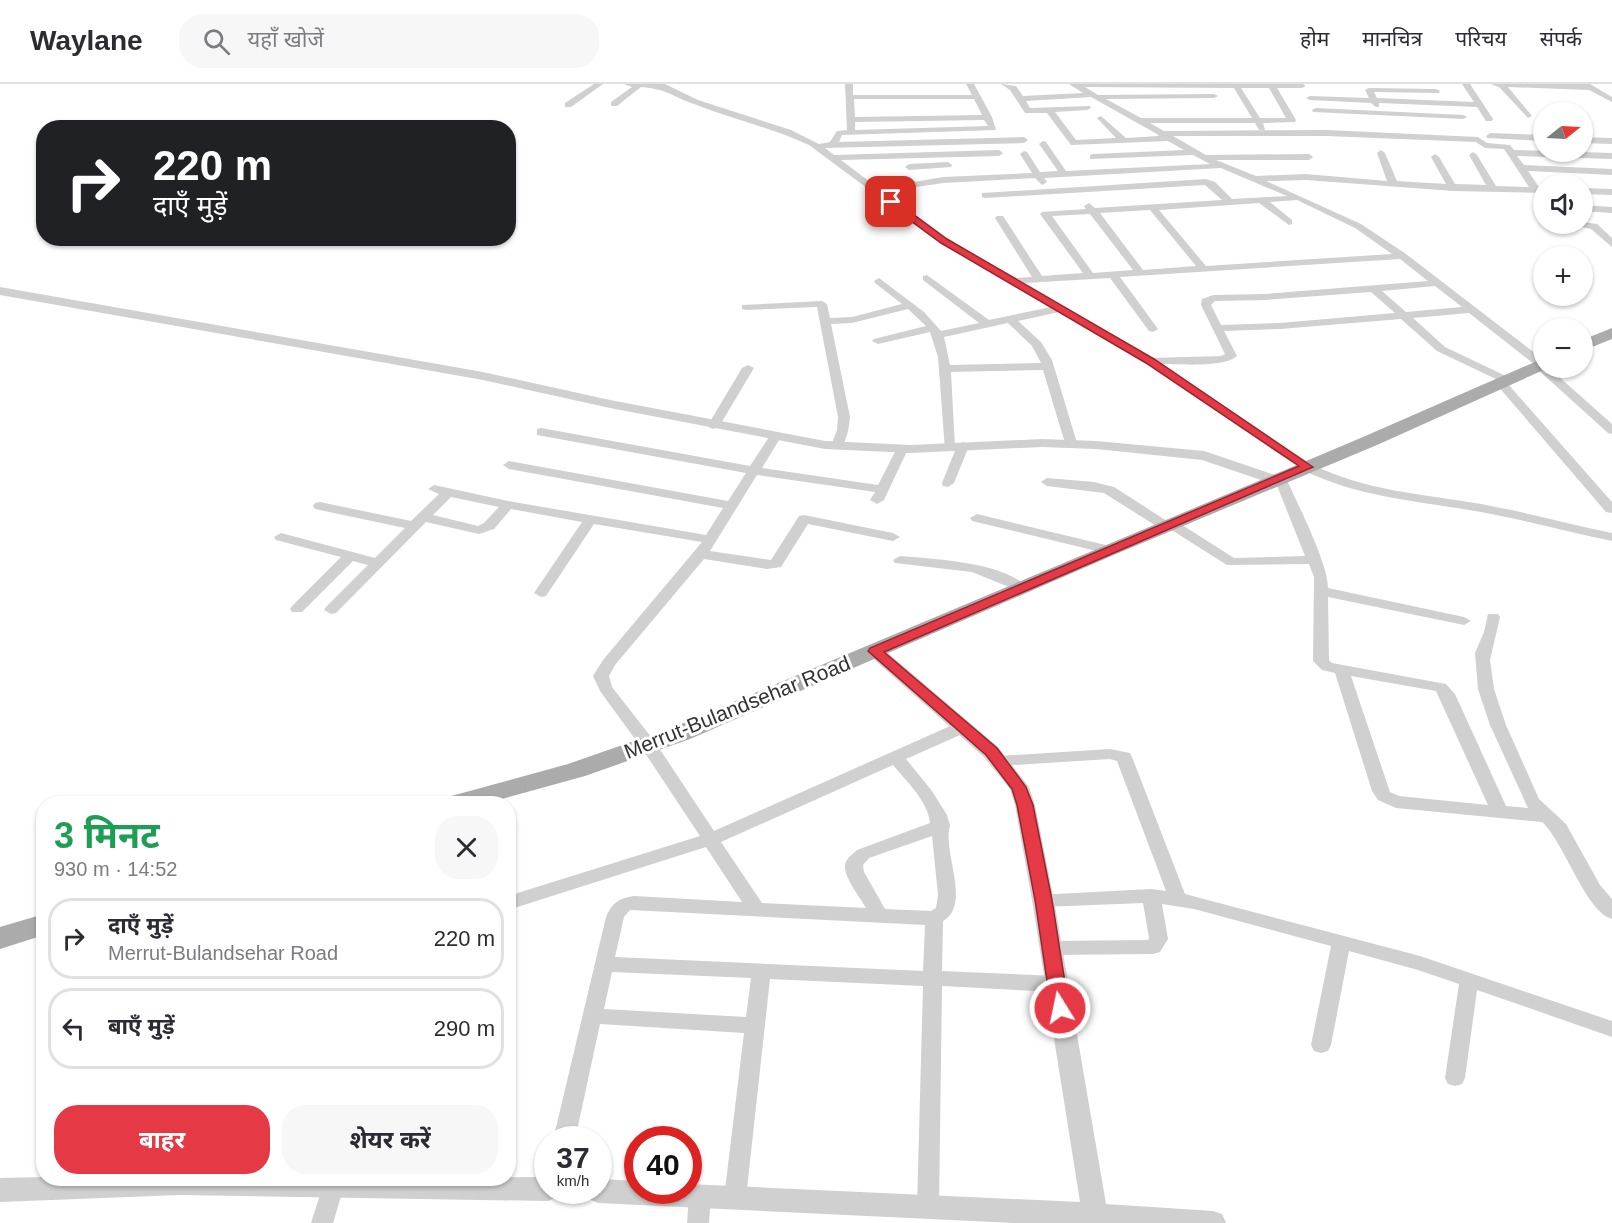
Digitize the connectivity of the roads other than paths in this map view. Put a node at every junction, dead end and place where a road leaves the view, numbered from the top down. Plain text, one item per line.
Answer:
1 (599, 84) edge
2 (627, 84) edge
3 (849, 84) edge
4 (970, 84) edge
5 (1005, 84) edge
6 (1124, 84) edge
7 (1208, 84) edge
8 (1236, 84) edge
9 (1466, 84) edge
10 (1495, 84) edge
11 (1501, 84) edge
12 (639, 85) edge
13 (660, 85) edge
14 (1073, 85) edge
15 (1271, 85) edge
16 (1302, 85) edge
17 (1589, 85) edge
18 (1433, 88) edge
19 (1093, 96) junction
20 (848, 97) junction
21 (978, 97) junction
22 (1133, 97) junction
23 (1310, 98) junction
24 (1610, 98) edge
25 (1020, 99) junction
26 (1374, 100) junction
27 (614, 104) dead end
28 (876, 104) junction
29 (1443, 104) junction
30 (568, 105) dead end
31 (1480, 105) junction
32 (1087, 108) dead end
33 (1221, 109) junction
34 (1049, 110) junction
35 (1316, 110) junction
36 (952, 112) dead end
37 (1380, 113) junction
38 (1528, 116) dead end
39 (988, 117) junction
40 (1463, 117) dead end
41 (1101, 118) dead end
42 (1489, 118) dead end
43 (851, 120) junction
44 (1137, 121) junction
45 (1258, 121) junction
46 (1364, 122) dead end
47 (1386, 123) junction
48 (851, 133) junction
49 (1326, 133) junction
50 (1265, 134) junction
51 (1484, 135) dead end
52 (1393, 136) junction
53 (1533, 137) edge
54 (1167, 138) junction
55 (1024, 140) dead end
56 (1593, 140) edge
57 (1124, 141) junction
58 (1612, 141) edge
59 (1301, 142) dead end
60 (1043, 144) dead end
61 (1084, 144) junction
62 (824, 146) junction
63 (1193, 152) junction
64 (999, 153) dead end
65 (1381, 153) dead end
66 (1511, 153) junction
67 (1024, 154) dead end
68 (1473, 155) dead end
69 (1612, 156) edge
70 (1093, 157) junction
71 (1203, 157) junction
72 (1309, 157) dead end
73 (1435, 157) dead end
74 (833, 158) junction
75 (1222, 166) junction
76 (909, 167) dead end
77 (1521, 168) junction
78 (1103, 172) junction
79 (1612, 172) edge
80 (1064, 174) junction
81 (1038, 175) junction
82 (1000, 177) junction
83 (1252, 178) junction
84 (1533, 182) edge
85 (1393, 184) junction
86 (1453, 188) junction
87 (1492, 189) junction
88 (1075, 190) junction
89 (876, 191) junction
90 (1049, 191) junction
91 (1533, 191) edge
92 (1593, 191) edge
93 (1612, 192) edge
94 (985, 195) dead end
95 (1298, 198) junction
96 (1261, 200) junction
97 (1230, 203) junction
98 (1152, 207) junction
99 (1593, 209) edge
100 (1093, 210) junction
101 (1612, 210) edge
102 (1000, 218) dead end
103 (1289, 222) dead end
104 (1593, 227) edge
105 (1597, 228) junction
106 (1612, 229) edge
107 (1612, 244) edge
108 (1402, 256) junction
109 (1203, 268) junction
110 (1140, 272) junction
111 (1112, 274) junction
112 (1089, 275) junction
113 (927, 278) dead end
114 (1039, 279) junction
115 (879, 281) dead end
116 (1014, 281) junction
117 (1437, 283) junction
118 (1374, 288) junction
119 (0, 291) edge
120 (908, 306) junction
121 (746, 307) dead end
122 (1061, 308) junction
123 (1470, 310) junction
124 (1405, 315) junction
125 (1010, 319) junction
126 (826, 321) junction
127 (987, 324) junction
128 (1153, 328) dead end
129 (1218, 328) junction
130 (936, 331) junction
131 (1612, 333) edge
132 (878, 341) dead end
133 (1593, 341) edge
134 (1533, 357) edge
135 (1150, 361) junction
136 (1048, 366) junction
137 (1533, 368) edge
138 (748, 369) dead end
139 (944, 369) junction
140 (1557, 378) edge
141 (1503, 382) junction
142 (714, 424) junction
143 (1612, 430) edge
144 (541, 432) dead end
145 (775, 437) junction
146 (1071, 443) junction
147 (837, 446) junction
148 (956, 447) junction
149 (902, 449) junction
150 (509, 465) dead end
151 (1307, 467) junction
152 (754, 471) junction
153 (1278, 479) junction
154 (1047, 482) dead end
155 (948, 483) dead end
156 (507, 505) junction
157 (320, 506) dead end
158 (731, 506) junction
159 (1611, 509) edge
160 (977, 518) dead end
161 (590, 520) junction
162 (419, 521) junction
163 (1168, 525) junction
164 (281, 537) dead end
165 (893, 537) dead end
166 (1612, 537) edge
167 (711, 540) junction
168 (1109, 550) junction
169 (701, 554) junction
170 (350, 556) junction
171 (900, 560) dead end
172 (1315, 560) junction
173 (378, 563) junction
174 (1021, 588) junction
175 (1322, 591) junction
176 (541, 593) dead end
177 (297, 609) dead end
178 (331, 610) dead end
179 (1493, 617) dead end
180 (1464, 621) dead end
181 (874, 651) junction
182 (1341, 669) junction
183 (963, 727) junction
184 (649, 746) junction
185 (896, 757) junction
186 (999, 761) junction
187 (482, 796) edge
188 (1500, 812) junction
189 (1547, 816) junction
190 (941, 826) junction
191 (711, 838) junction
192 (1151, 896) junction
193 (1178, 899) junction
194 (516, 900) edge
195 (1043, 900) junction
196 (756, 908) junction
197 (1612, 912) edge
198 (880, 916) junction
199 (934, 918) junction
200 (36, 927) edge
201 (0, 938) edge
202 (1341, 943) junction
203 (1051, 948) junction
204 (604, 964) junction
205 (761, 971) junction
206 (932, 979) junction
207 (1469, 982) junction
208 (1056, 984) junction
209 (592, 1016) junction
210 (755, 1026) junction
211 (1612, 1029) edge
212 (1321, 1045) dead end
213 (1455, 1078) dead end
214 (567, 1126) edge
215 (103, 1186) edge
216 (333, 1186) edge
217 (420, 1186) edge
218 (534, 1189) edge
219 (0, 1190) edge
220 (702, 1196) edge
221 (735, 1198) junction
222 (699, 1204) edge
223 (928, 1207) junction
224 (1095, 1215) junction
225 (968, 1216) edge
226 (322, 1223) edge
227 (698, 1223) edge
228 (1213, 1223) edge

1 - 30 street
2 - 12 street
3 - 20 street
4 - 21 street
5 - 25 street
6 - 7 street
6 - 14 street
6 - 22 street
7 - 8 street
7 - 33 street
8 - 15 street
8 - 45 street
9 - 31 street
10 - 11 street
11 - 17 street
11 - 38 street
12 - 13 street
12 - 27 street
13 - 62 street
14 - 19 street
15 - 16 street
15 - 45 street
16 - 23 street
17 - 24 street
18 - 26 street
18 - 29 street
19 - 22 street
19 - 25 street
19 - 44 street
20 - 28 street
20 - 43 street
21 - 28 street
21 - 39 street
22 - 33 street
23 - 26 street
23 - 35 street
25 - 34 street
26 - 29 street
26 - 37 street
28 - 36 street
29 - 31 street
31 - 42 street
32 - 34 street
33 - 44 street
33 - 45 street
34 - 61 street
35 - 37 street
35 - 49 street
37 - 40 street
37 - 47 street
39 - 43 street
39 - 48 street
41 - 57 street
43 - 48 street
44 - 54 street
45 - 50 street
46 - 47 street
47 - 52 street
48 - 62 street
49 - 50 street
49 - 52 street
50 - 54 street
51 - 53 street
52 - 66 street
54 - 57 street
54 - 59 street
54 - 63 street
55 - 62 street
56 - 58 street
57 - 61 street
60 - 80 street
61 - 70 street
62 - 74 street
63 - 70 street
63 - 71 street
64 - 74 street
65 - 85 street
66 - 69 street
66 - 77 street
67 - 81 street
68 - 87 street
70 - 78 street
71 - 72 street
71 - 75 street
73 - 86 street
74 - 89 street
75 - 78 street
75 - 83 street
76 - 82 street
77 - 79 street
77 - 84 street
78 - 80 street
80 - 81 street
81 - 82 street
81 - 90 street
82 - 89 street
83 - 85 street
83 - 95 street
85 - 86 street
86 - 87 street
87 - 91 street
88 - 90 street
88 - 97 street
88 - 100 street
89 - 116 street
90 - 94 street
92 - 93 street
95 - 96 street
95 - 108 street
96 - 97 street
96 - 103 street
97 - 98 street
98 - 100 street
98 - 109 street
99 - 101 street
100 - 110 street
100 - 112 street
102 - 114 street
104 - 105 street
105 - 106 street
105 - 107 street
108 - 109 street
108 - 117 street
109 - 110 street
110 - 111 street
111 - 112 street
111 - 128 street
112 - 114 street
113 - 127 street
114 - 116 street
115 - 120 street
116 - 122 street
117 - 118 street
117 - 123 street
118 - 124 street
118 - 129 street
119 - 142 street
120 - 126 street
120 - 130 street
121 - 126 street
122 - 125 street
122 - 135 street
123 - 124 street
123 - 134 street
124 - 129 street
124 - 141 street
125 - 127 street
125 - 136 street
126 - 147 street
127 - 130 street
129 - 135 street
130 - 132 street
130 - 139 street
131 - 133 main road
135 - 151 street
136 - 139 street
136 - 146 street
137 - 141 main road, Merrut-Bulandsehar Road
138 - 142 street
139 - 148 street
140 - 143 street
141 - 151 main road, Merrut-Bulandsehar Road
141 - 159 street
142 - 145 street
144 - 152 street
145 - 147 street
145 - 152 street
146 - 148 street
146 - 153 street
147 - 149 street
148 - 149 street
148 - 155 street
149 - 152 street
150 - 158 street
151 - 153 main road, Merrut-Bulandsehar Road
151 - 166 street
152 - 158 street
153 - 163 main road, Merrut-Bulandsehar Road
153 - 172 street
154 - 163 street
156 - 161 street
156 - 162 street
156 - 162 street
157 - 162 street
158 - 167 street
160 - 168 street
161 - 167 street
161 - 176 street
162 - 173 street
163 - 168 main road, Merrut-Bulandsehar Road
163 - 172 street
164 - 170 street
165 - 169 street
167 - 169 street
168 - 174 main road, Merrut-Bulandsehar Road
169 - 184 street
170 - 173 street
170 - 177 street
171 - 174 street
172 - 175 street
173 - 178 street
174 - 181 main road, Merrut-Bulandsehar Road
175 - 180 street
175 - 182 street
179 - 189 street
181 - 183 street
181 - 184 main road, Merrut-Bulandsehar Road
182 - 188 street
182 - 188 street
183 - 185 street
183 - 186 street
184 - 187 main road, Merrut-Bulandsehar Road
184 - 191 street
185 - 190 street
185 - 191 street
186 - 193 street
186 - 195 street
188 - 189 street
189 - 197 street
190 - 198 street
190 - 199 street
191 - 194 street
191 - 196 street
192 - 193 street
192 - 195 street
192 - 203 street
193 - 202 street
195 - 203 street
196 - 198 street
196 - 204 street
198 - 199 street
199 - 206 street
200 - 201 main road
202 - 207 street
202 - 212 street
203 - 208 street
204 - 205 street
204 - 209 street
205 - 206 street
205 - 210 street
206 - 208 street
206 - 223 street
207 - 211 street
207 - 213 street
208 - 224 street
209 - 210 street
209 - 214 street
210 - 221 street
215 - 219 street
216 - 226 street
217 - 218 street
220 - 221 street
221 - 223 street
222 - 227 street
223 - 225 street
224 - 225 street
224 - 228 street

